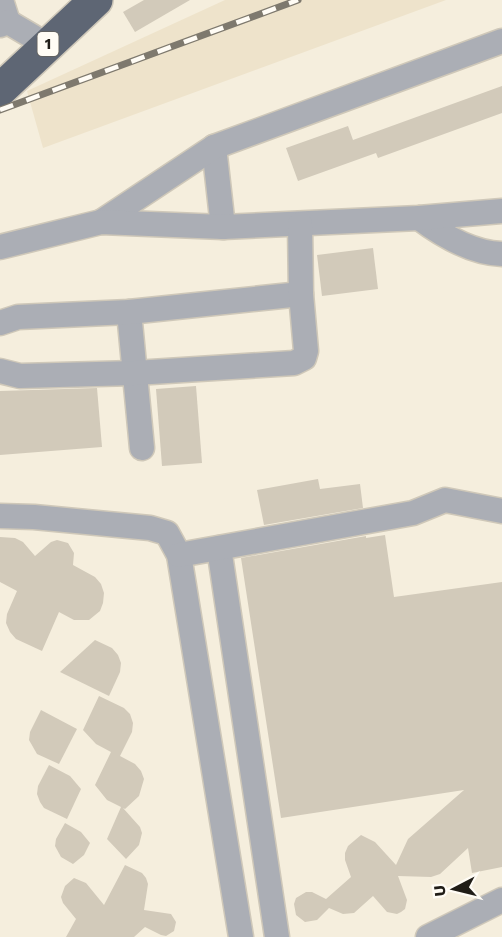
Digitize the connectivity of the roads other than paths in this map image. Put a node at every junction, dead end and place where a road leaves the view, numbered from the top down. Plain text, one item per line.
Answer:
1 (96, 0) edge
2 (3, 16) edge
3 (502, 41) edge
4 (47, 45) junction
5 (0, 90) edge
6 (214, 147) junction
7 (502, 211) edge
8 (419, 218) junction
9 (101, 222) junction
10 (300, 224) junction
11 (224, 227) junction
12 (0, 247) edge
13 (502, 254) edge
14 (301, 294) junction
15 (129, 312) junction
16 (0, 323) edge
17 (0, 371) edge
18 (135, 373) junction
19 (142, 448) dead end
20 (502, 511) edge
21 (0, 516) edge
22 (219, 548) junction
23 (179, 555) junction
24 (502, 900) edge
25 (241, 937) edge
26 (277, 937) edge
27 (428, 937) edge

1 - 4 highway, 1
2 - 4 street
3 - 6 street
4 - 5 highway, 1
6 - 9 street
6 - 11 street
7 - 8 street
8 - 10 street
8 - 13 street
9 - 11 street
9 - 12 street
10 - 11 street
10 - 14 street
14 - 15 street
14 - 18 street
15 - 16 street
15 - 18 street
17 - 18 street
18 - 19 street
20 - 22 street
21 - 23 street
22 - 23 street
22 - 26 street
23 - 25 street
24 - 27 street

